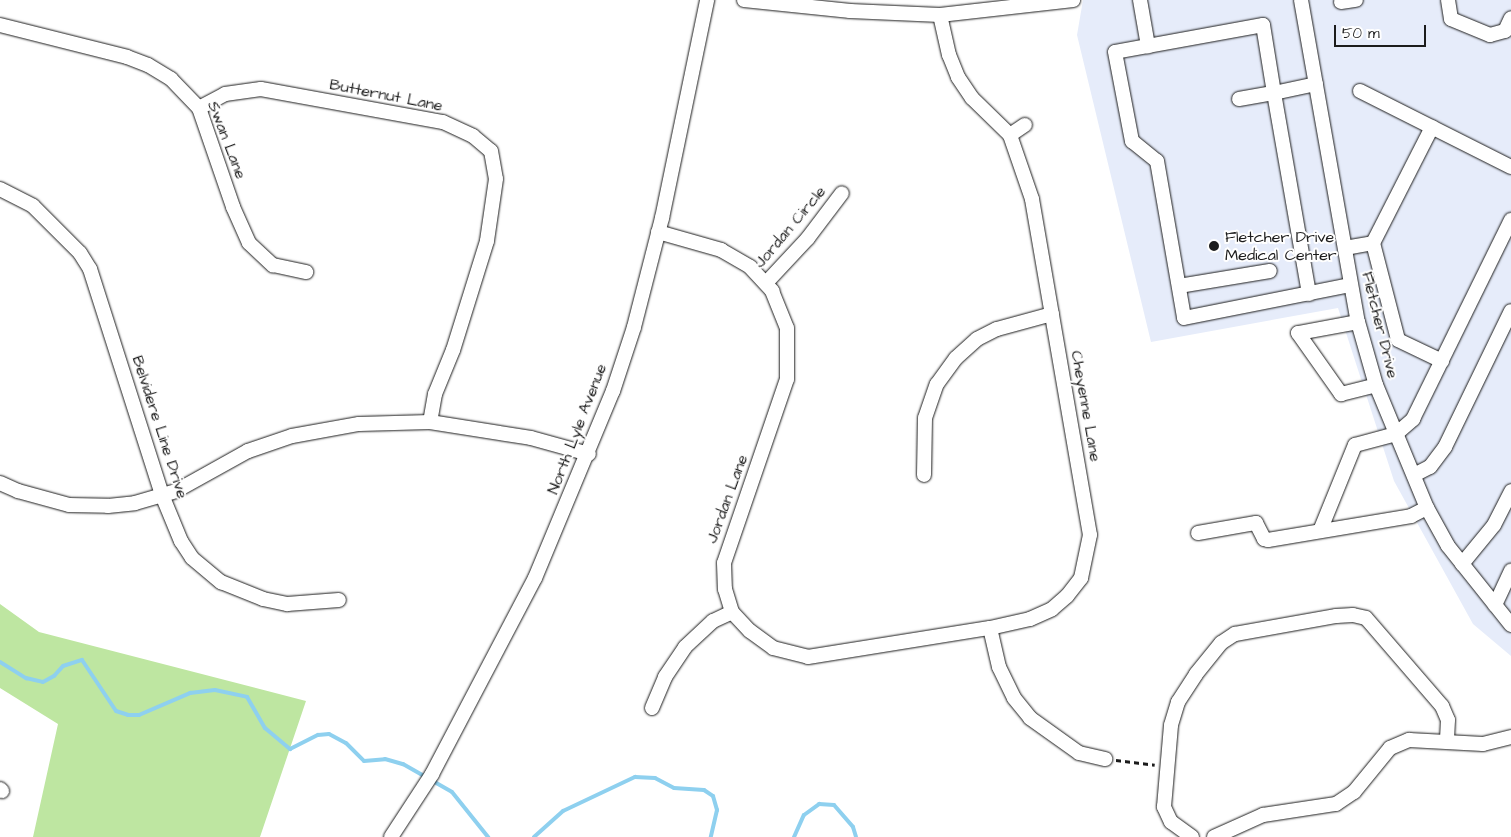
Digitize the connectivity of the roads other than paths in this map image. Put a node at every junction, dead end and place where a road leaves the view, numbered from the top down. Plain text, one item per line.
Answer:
1 (707, 0) edge
2 (744, 0) edge
3 (1073, 0) edge
4 (1140, 0) edge
5 (1301, 0) edge
6 (1356, 0) edge
7 (1448, 0) edge
8 (1341, 2) dead end
9 (1024, 4) edge
10 (940, 15) junction
11 (1511, 18) edge
12 (0, 25) edge
13 (1148, 46) junction
14 (1316, 84) junction
15 (1360, 91) dead end
16 (1274, 92) junction
17 (1239, 99) dead end
18 (199, 108) junction
19 (1024, 125) dead end
20 (1432, 127) junction
21 (1010, 135) junction
22 (1511, 167) edge
23 (0, 189) edge
24 (842, 193) dead end
25 (1511, 220) edge
26 (658, 232) junction
27 (1373, 243) junction
28 (1345, 248) junction
29 (1270, 271) dead end
30 (306, 272) dead end
31 (766, 283) junction
32 (1351, 285) junction
33 (1179, 286) junction
34 (1309, 294) junction
35 (1511, 311) edge
36 (1052, 314) junction
37 (1358, 322) junction
38 (1442, 361) junction
39 (1376, 385) junction
40 (430, 422) junction
41 (1396, 434) junction
42 (589, 454) junction
43 (924, 475) dead end
44 (1414, 475) junction
45 (0, 483) edge
46 (1511, 491) edge
47 (162, 496) junction
48 (1427, 508) junction
49 (1320, 531) junction
50 (1198, 532) dead end
51 (1462, 564) junction
52 (1511, 571) edge
53 (339, 600) dead end
54 (1495, 605) junction
55 (732, 612) junction
56 (1511, 625) edge
57 (990, 628) junction
58 (652, 708) dead end
59 (1511, 737) edge
60 (1447, 740) junction
61 (1104, 759) road end
62 (1186, 836) edge
63 (391, 837) edge
64 (1214, 837) edge

1 - 26 street, North Lyle Avenue
2 - 10 street
3 - 9 street
4 - 13 street
5 - 14 street, Fletcher Drive
6 - 8 street
7 - 11 street
9 - 10 street
10 - 21 street, Cheyenne Lane
12 - 18 street, Swan Lane
13 - 16 street
13 - 33 street
14 - 16 street
14 - 28 street, Fletcher Drive
15 - 20 street
16 - 17 street
16 - 34 street
18 - 30 street, Swan Lane
18 - 40 street, Butternut Lane
19 - 21 street
20 - 22 street
20 - 27 street
21 - 36 street, Cheyenne Lane
23 - 47 street, Belvidere Line Drive
24 - 31 street, Jordan Circle
25 - 38 street
26 - 31 street, Jordan Lane
26 - 42 street, North Lyle Avenue
27 - 28 street
27 - 38 street
28 - 32 street, Fletcher Drive
29 - 33 street
31 - 55 street, Jordan Lane
32 - 34 street
32 - 37 street, Fletcher Drive
33 - 34 street
35 - 44 street
36 - 43 street
36 - 57 street, Cheyenne Lane
37 - 39 street, Fletcher Drive
37 - 39 street
38 - 41 street
39 - 41 street, Fletcher Drive
40 - 42 street
40 - 47 street
41 - 44 street, Fletcher Drive
41 - 49 street
42 - 63 street, North Lyle Avenue
44 - 48 street, Fletcher Drive
45 - 47 street
46 - 51 street
47 - 53 street, Belvidere Line Drive
48 - 49 street
48 - 51 street, Fletcher Drive
49 - 50 street
51 - 54 street, Fletcher Drive
52 - 54 street
54 - 56 street, Fletcher Drive
55 - 57 street, Jordan Lane
55 - 58 street
57 - 61 street
59 - 60 street
60 - 62 street
60 - 64 street

